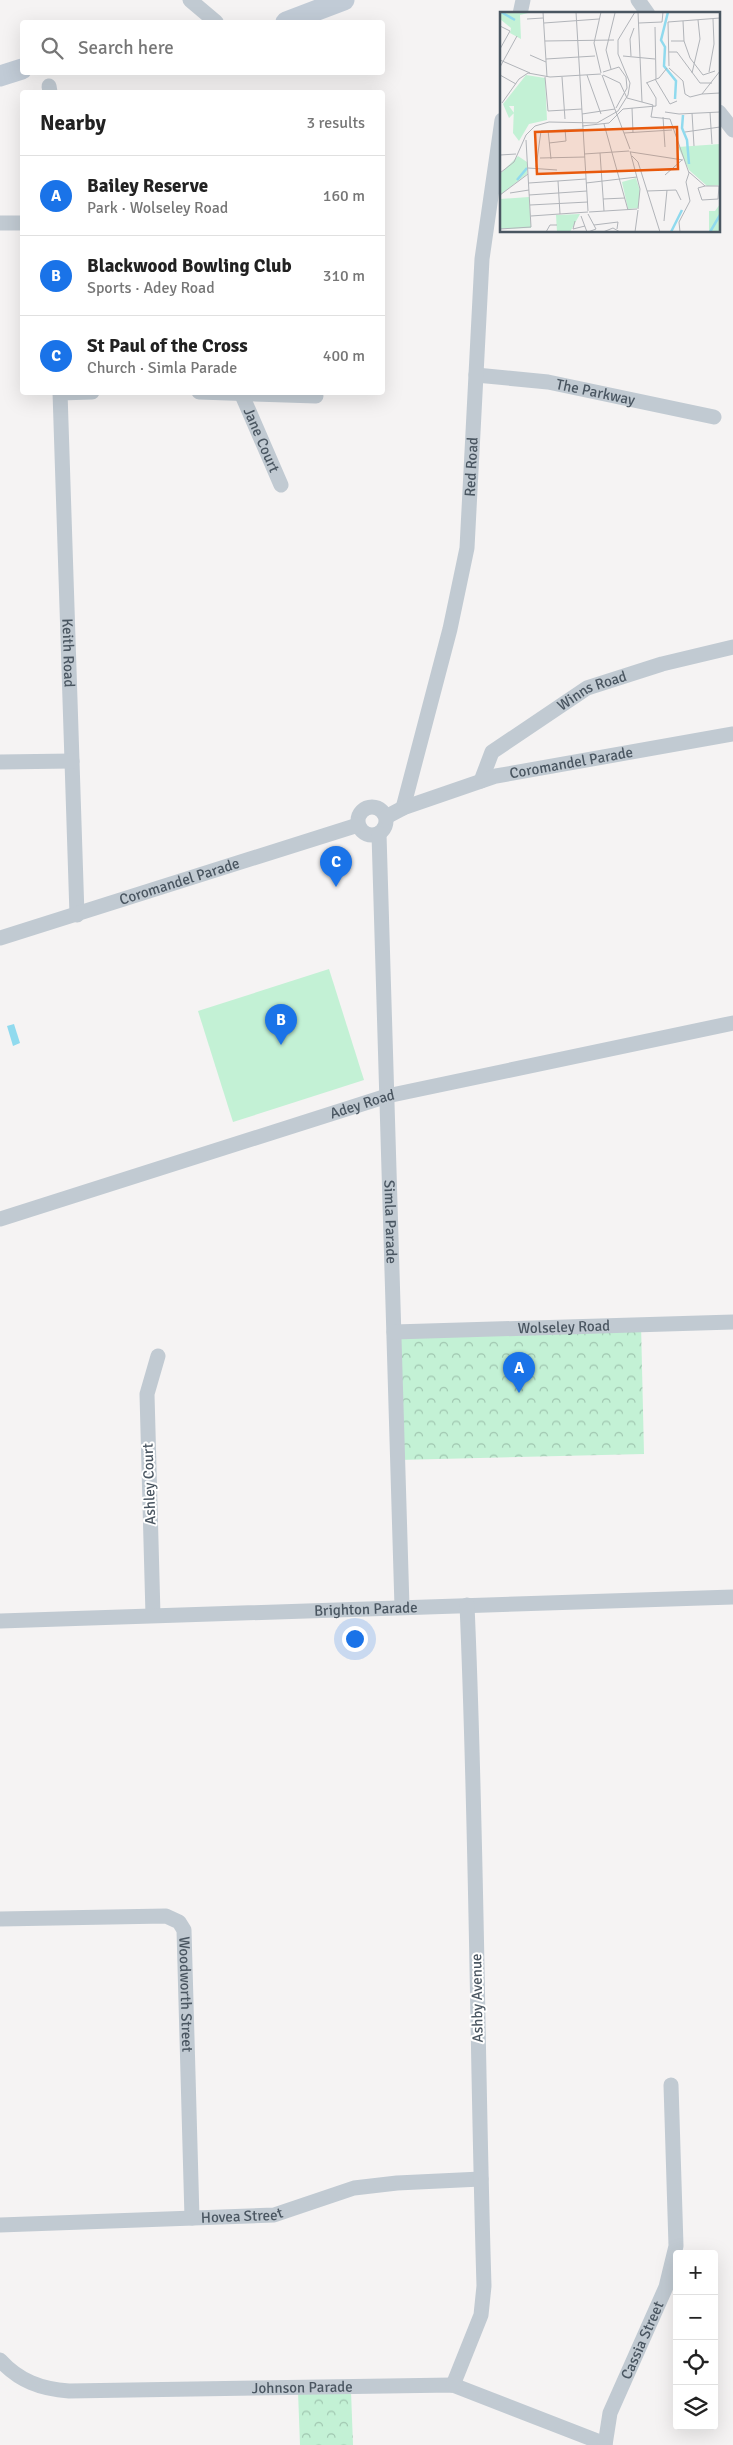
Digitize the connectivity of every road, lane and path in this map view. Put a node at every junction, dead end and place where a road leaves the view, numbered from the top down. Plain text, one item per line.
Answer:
1 (190, 0) edge
2 (344, 0) edge
3 (638, 0) edge
4 (647, 12) edge
5 (214, 20) edge
6 (291, 20) edge
7 (20, 70) edge
8 (0, 76) edge
9 (720, 113) edge
10 (733, 130) edge
11 (500, 134) edge
12 (0, 223) edge
13 (20, 223) edge
14 (476, 374) junction
15 (60, 395) edge
16 (242, 395) joint
17 (316, 396) dead end
18 (714, 417) dead end
19 (281, 485) dead end
20 (733, 647) edge
21 (733, 734) edge
22 (72, 761) junction
23 (0, 762) edge
24 (487, 763) junction
25 (496, 776) junction
26 (481, 781) junction
27 (403, 808) junction
28 (386, 817) junction
29 (358, 825) junction
30 (379, 834) junction
31 (76, 915) junction
32 (0, 938) edge
33 (733, 1023) edge
34 (387, 1096) junction
35 (0, 1219) edge
36 (733, 1322) edge
37 (394, 1332) junction
38 (158, 1356) dead end
39 (733, 1597) edge
40 (467, 1605) junction
41 (402, 1607) junction
42 (153, 1615) junction
43 (0, 1621) edge
44 (0, 1920) edge
45 (671, 2084) dead end
46 (481, 2180) junction
47 (192, 2218) junction
48 (0, 2225) edge
49 (0, 2360) edge
50 (452, 2385) junction
51 (605, 2445) edge

1 - 5 street
2 - 6 main road
3 - 4 street
7 - 8 main road
9 - 10 street
11 - 14 street, Red Road
12 - 13 street
14 - 18 street, The Parkway
14 - 27 street, Red Road
15 - 22 street, Keith Road
16 - 17 street
16 - 19 street, Jane Court
20 - 24 street, Winns Road
21 - 25 street, Coromandel Parade
22 - 23 street
22 - 31 street, Keith Road
24 - 25 street
24 - 26 street, Winns Road
25 - 26 street, Coromandel Parade
26 - 27 street, Coromandel Parade
27 - 28 street, Coromandel Parade
28 - 29 street
28 - 30 street
29 - 30 street
29 - 31 street, Coromandel Parade
30 - 34 street, Simla Parade
31 - 32 street, Coromandel Parade
33 - 34 street, Adey Road
34 - 35 street, Adey Road
34 - 37 street, Simla Parade
36 - 37 street, Wolseley Road
37 - 41 street, Simla Parade
38 - 42 street, Ashley Court
39 - 40 street, Brighton Parade
40 - 41 street, Brighton Parade
40 - 46 street, Ashby Avenue
41 - 42 street, Brighton Parade
42 - 43 street, Brighton Parade
44 - 47 street, Woodworth Street
45 - 51 street, Cassia Street
46 - 47 street, Hovea Street
46 - 50 street, Ashby Avenue
47 - 48 street, Hovea Street
49 - 50 street, Johnson Parade
50 - 51 street, Johnson Parade

